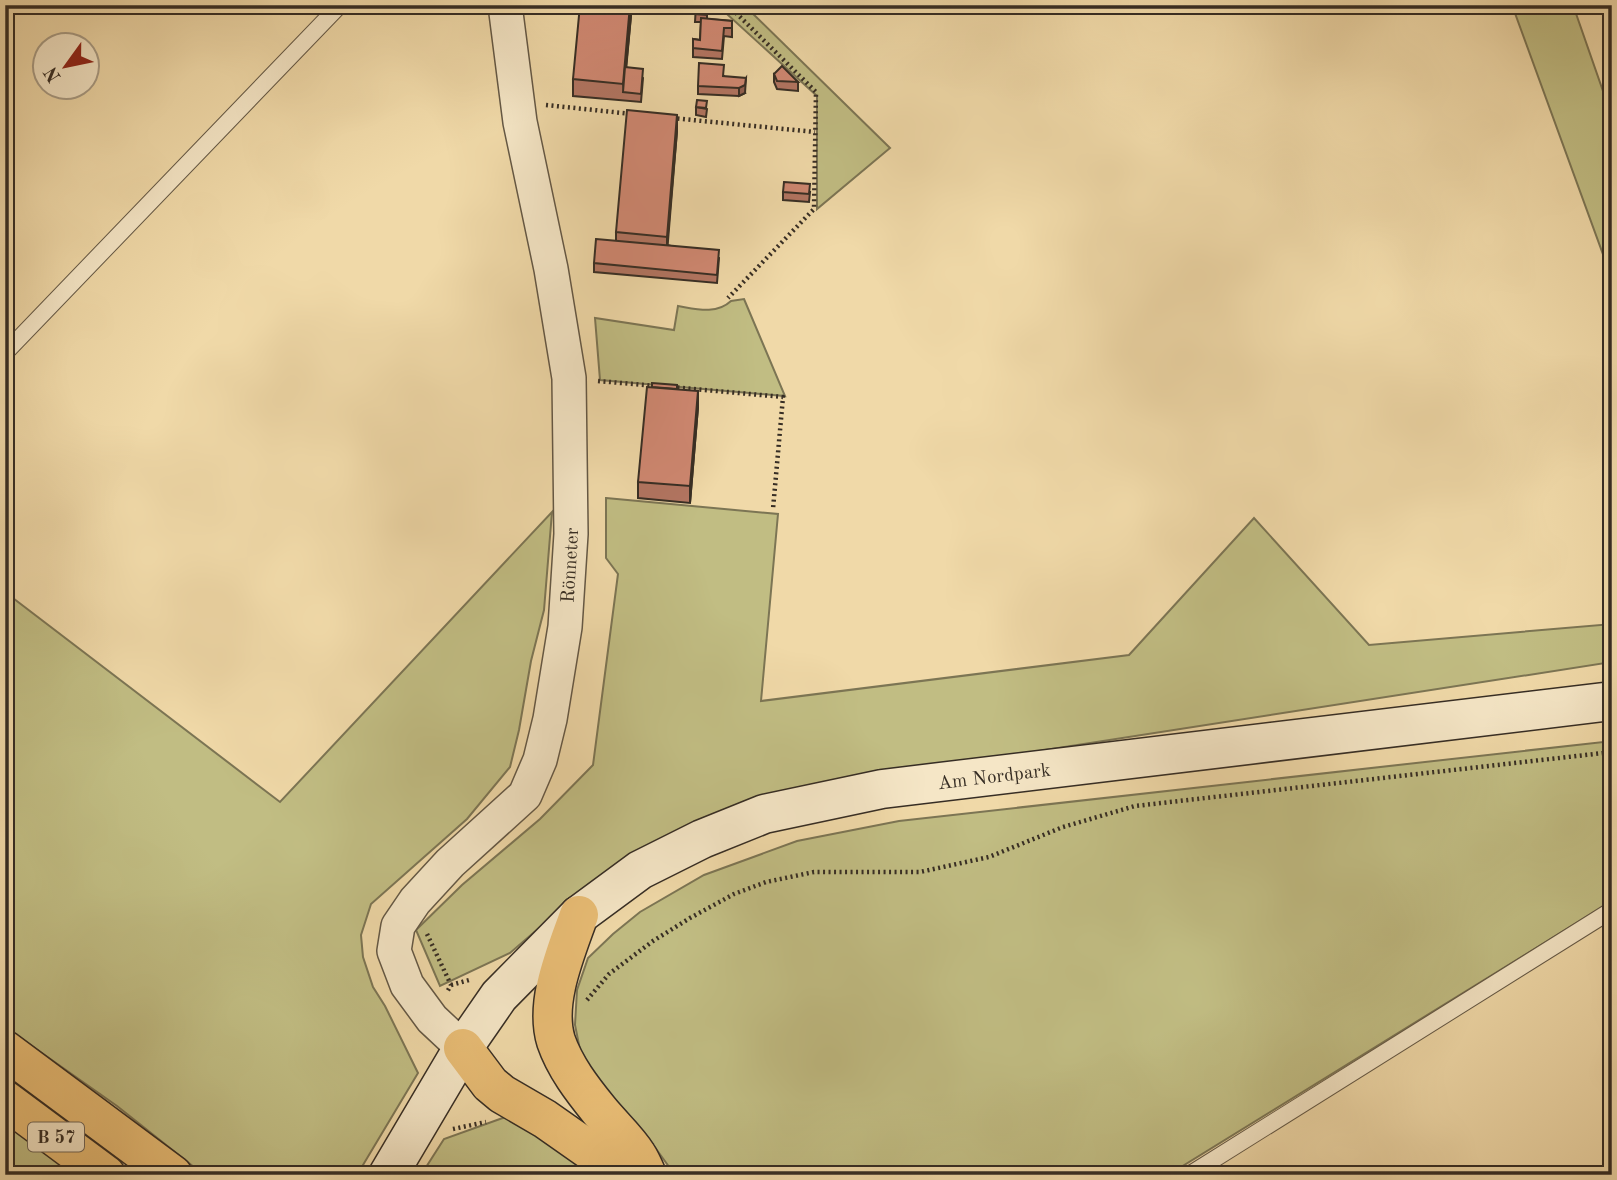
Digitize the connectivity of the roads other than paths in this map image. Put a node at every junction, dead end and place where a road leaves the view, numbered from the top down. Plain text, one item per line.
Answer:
1 (340, 5) edge
2 (505, 5) edge
3 (5, 353) edge
4 (1612, 701) edge
5 (1612, 910) edge
6 (579, 915) junction
7 (463, 1048) junction
8 (5, 1050) edge
9 (5, 1100) edge
10 (617, 1132) junction
11 (106, 1175) edge
12 (173, 1175) edge
13 (388, 1175) edge
14 (610, 1175) edge
15 (647, 1175) edge
16 (1189, 1175) edge

1 - 3 lane
2 - 7 street, Rönneter
4 - 6 street, Am Nordpark
5 - 16 lane
6 - 7 street, Am Nordpark
6 - 10 highway
7 - 10 highway
7 - 13 street, Am Nordpark
7 - 14 highway
8 - 12 highway, B 57
9 - 11 highway, B 57
10 - 15 highway

